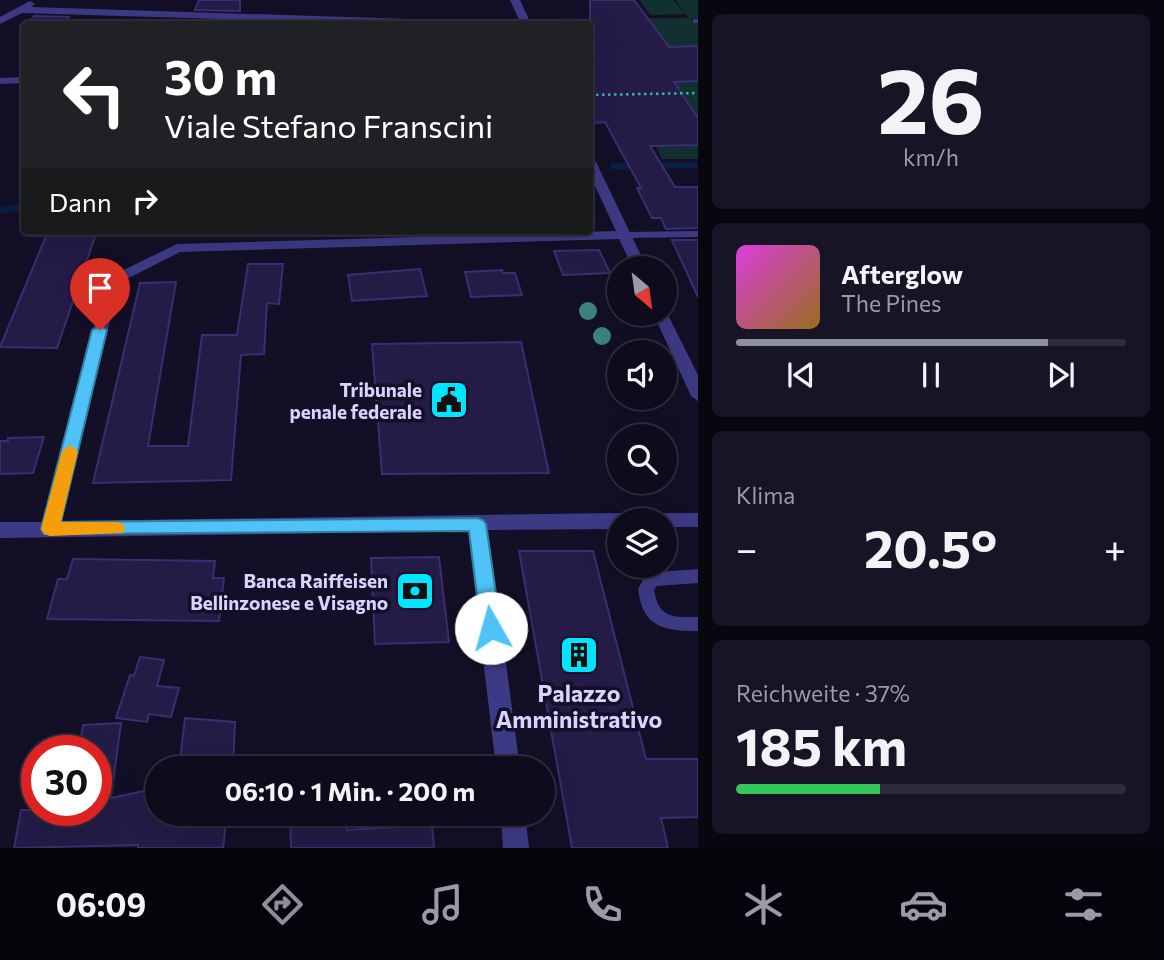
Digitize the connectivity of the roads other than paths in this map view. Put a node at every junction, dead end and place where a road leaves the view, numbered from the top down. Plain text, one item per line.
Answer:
1 (36, 0) edge
2 (515, 0) edge
3 (23, 10) junction
4 (0, 21) edge
5 (375, 21) edge
6 (525, 21) edge
7 (21, 80) edge
8 (0, 81) edge
9 (593, 168) edge
10 (698, 234) edge
11 (626, 235) junction
12 (635, 256) edge
13 (667, 326) edge
14 (698, 396) edge
15 (677, 520) edge
16 (698, 520) edge
17 (607, 522) edge
18 (477, 524) junction
19 (50, 529) junction
20 (0, 530) edge
21 (698, 576) edge
22 (698, 624) edge
23 (506, 756) edge
24 (514, 826) edge
25 (516, 848) edge

1 - 3 street
2 - 6 street
3 - 4 street
3 - 5 street
7 - 8 street
9 - 11 street
10 - 11 lane
11 - 12 street
11 - 19 street
13 - 14 street
15 - 16 street
17 - 18 street
18 - 19 street
18 - 23 street
19 - 20 street
21 - 22 lane
24 - 25 street

